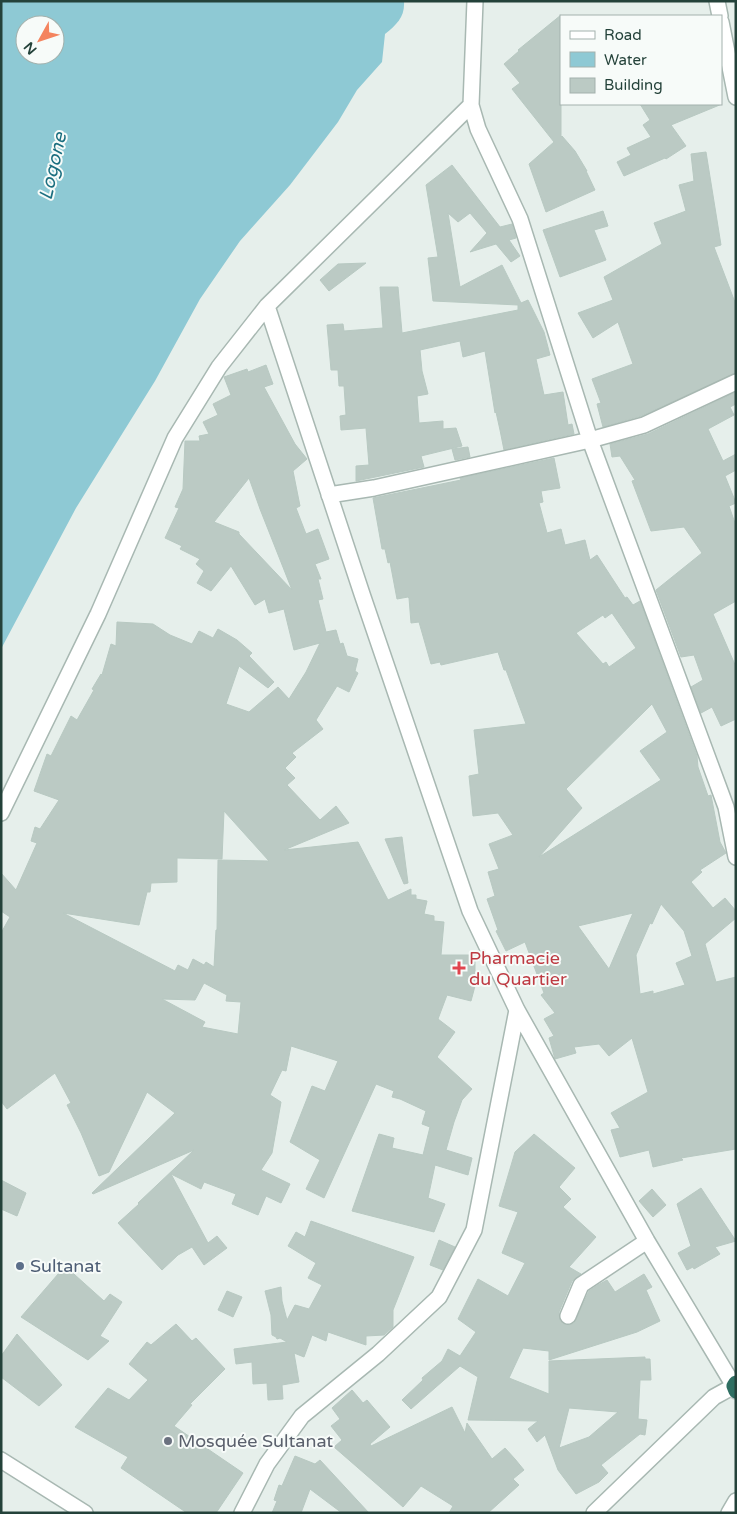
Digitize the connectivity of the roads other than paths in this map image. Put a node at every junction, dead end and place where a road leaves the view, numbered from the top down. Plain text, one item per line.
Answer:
1 (475, 1) edge
2 (717, 1) edge
3 (720, 15) edge
4 (722, 27) edge
5 (735, 92) edge
6 (471, 105) junction
7 (267, 306) junction
8 (736, 382) edge
9 (590, 440) junction
10 (329, 495) junction
11 (1, 813) edge
12 (736, 857) edge
13 (517, 1010) junction
14 (647, 1241) junction
15 (568, 1316) dead end
16 (735, 1387) edge
17 (1, 1460) edge
18 (736, 1501) edge
19 (85, 1513) edge
20 (242, 1513) edge
21 (594, 1513) edge
22 (729, 1513) edge

1 - 6 street
2 - 3 street
4 - 5 street
6 - 7 street
6 - 9 street
7 - 10 street
7 - 11 street
8 - 9 street
9 - 10 street
9 - 12 street
10 - 13 street
13 - 14 street
13 - 20 street
14 - 15 street
14 - 16 street
16 - 21 street
17 - 19 street
18 - 22 street

